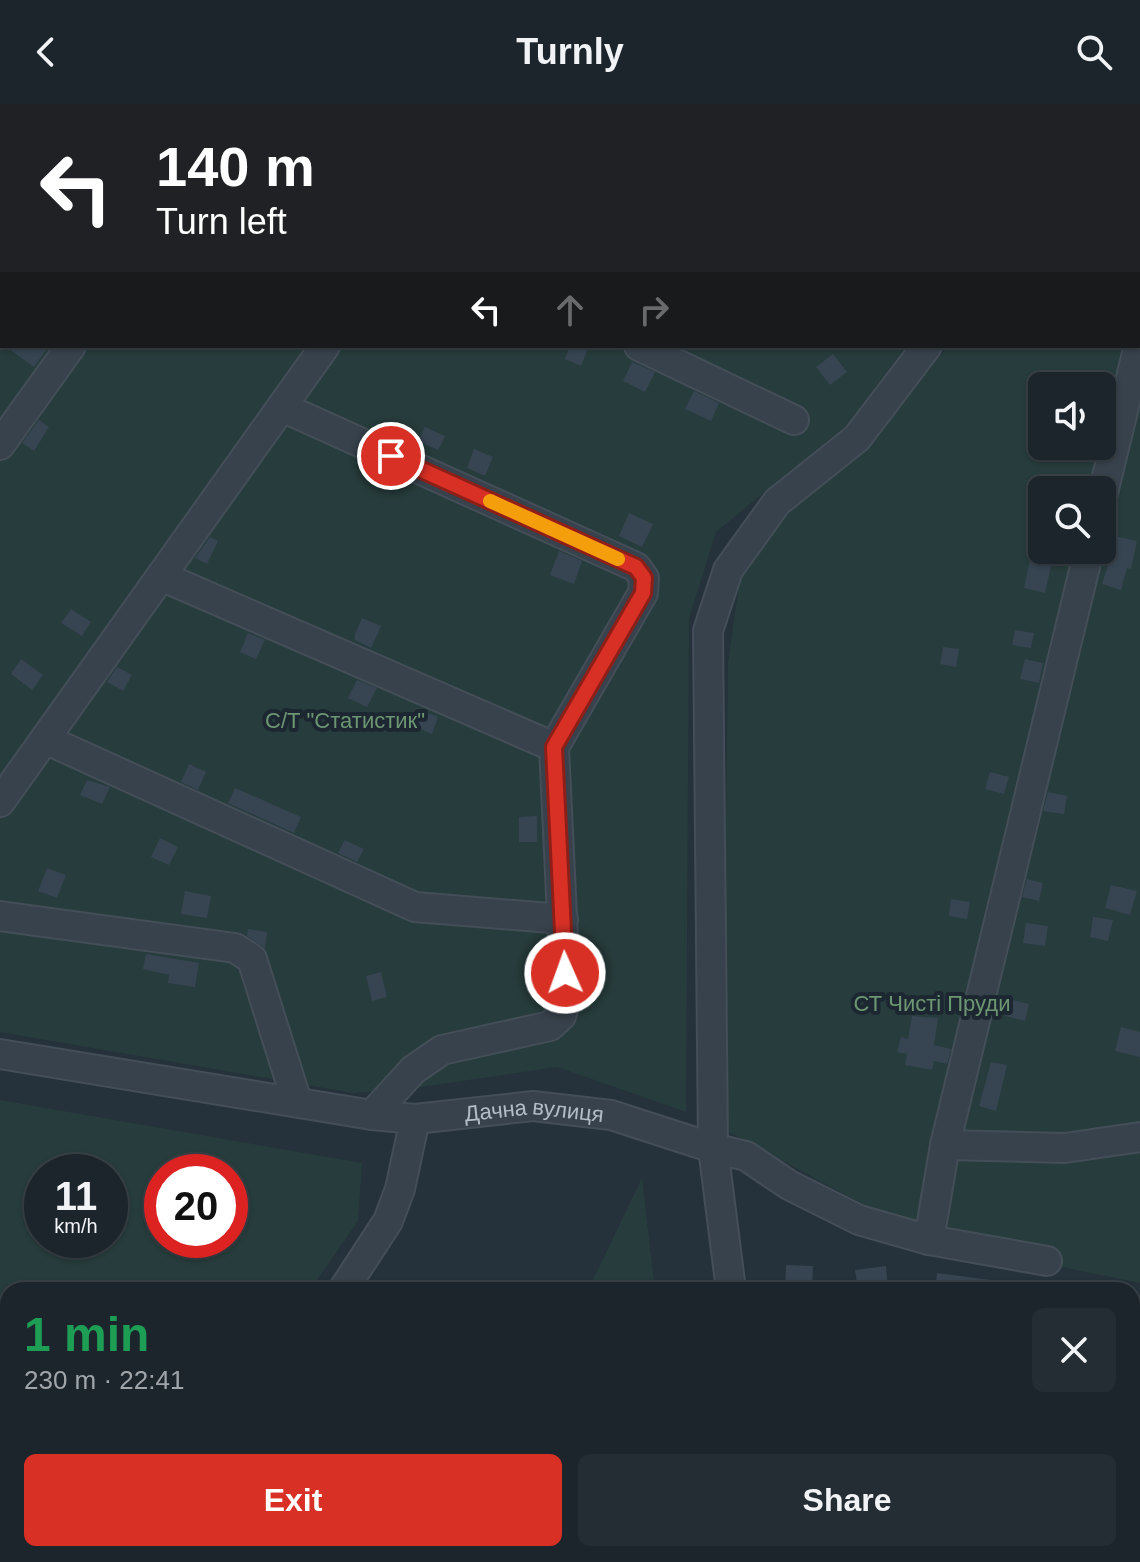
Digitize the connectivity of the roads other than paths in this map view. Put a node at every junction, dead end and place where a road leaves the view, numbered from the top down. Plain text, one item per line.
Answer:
1 (70, 348) edge
2 (324, 348) edge
3 (643, 348) edge
4 (925, 348) edge
5 (1138, 348) edge
6 (282, 407) junction
7 (794, 420) dead end
8 (0, 445) edge
9 (1107, 476) edge
10 (1086, 564) edge
11 (161, 576) junction
12 (45, 739) junction
13 (554, 747) junction
14 (0, 802) edge
15 (0, 916) edge
16 (563, 919) junction
17 (0, 1054) edge
18 (297, 1102) junction
19 (372, 1115) junction
20 (415, 1119) junction
21 (1140, 1137) edge
22 (945, 1145) junction
23 (713, 1148) junction
24 (929, 1240) junction
25 (1047, 1261) dead end
26 (348, 1282) edge
27 (730, 1282) edge

1 - 8 street
2 - 6 street
3 - 7 street
4 - 23 street
5 - 9 street
6 - 11 street
6 - 13 street
10 - 22 street
11 - 12 street
11 - 13 street
12 - 14 street
12 - 16 street
13 - 16 street
15 - 18 street
16 - 19 street
17 - 18 street, Дачна вулиця
18 - 19 street, Дачна вулиця
19 - 20 street, Дачна вулиця
20 - 23 street, Дачна вулиця
20 - 26 street
21 - 22 street
22 - 24 street
23 - 24 street, Дачна вулиця
23 - 27 street
24 - 25 street, Дачна вулиця

